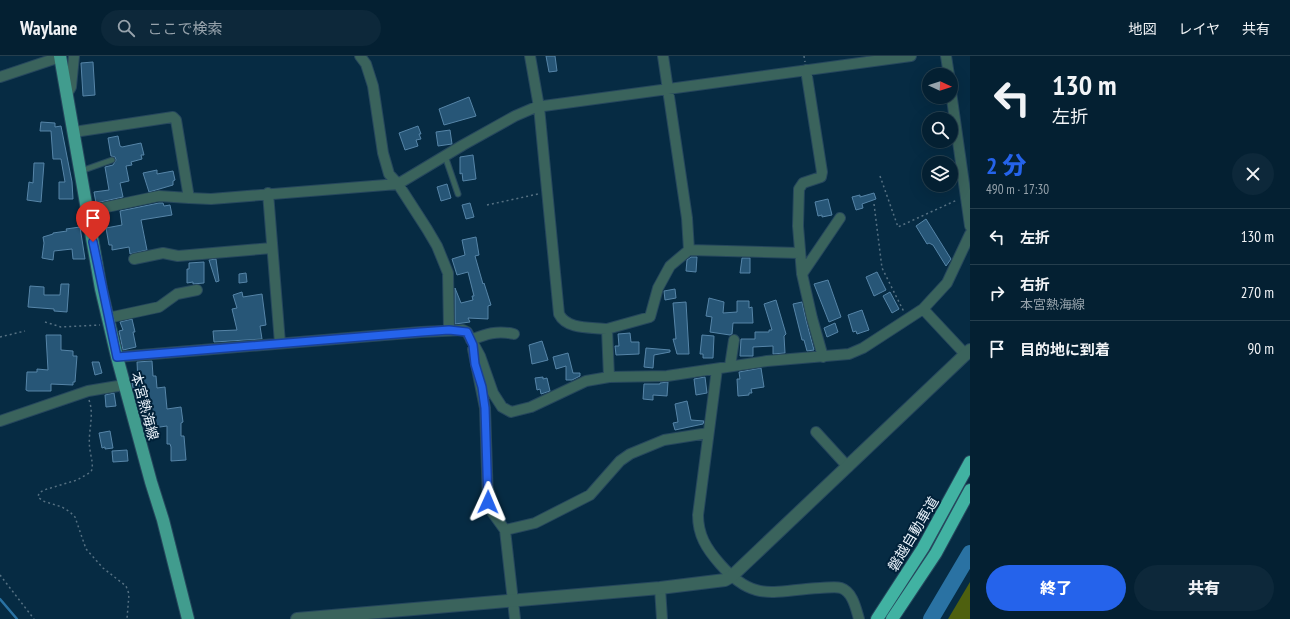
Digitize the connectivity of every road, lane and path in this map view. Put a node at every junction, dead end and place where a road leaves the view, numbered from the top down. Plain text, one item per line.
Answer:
1 (60, 56) edge
2 (74, 56) edge
3 (360, 56) edge
4 (530, 56) edge
5 (663, 56) edge
6 (911, 56) edge
7 (946, 56) edge
8 (948, 68) edge
9 (806, 70) junction
10 (0, 77) edge
11 (668, 88) junction
12 (67, 94) junction
13 (953, 104) edge
14 (539, 107) junction
15 (74, 132) junction
16 (445, 156) junction
17 (112, 160) dead end
18 (81, 171) junction
19 (880, 176) dead end
20 (398, 184) junction
21 (548, 192) junction
22 (268, 193) junction
23 (458, 194) dead end
24 (966, 196) junction
25 (189, 198) junction
26 (874, 204) dead end
27 (487, 205) dead end
28 (88, 211) junction
29 (840, 218) dead end
30 (970, 226) edge
31 (970, 234) edge
32 (272, 248) junction
33 (689, 250) junction
34 (799, 253) junction
35 (134, 259) dead end
36 (802, 274) junction
37 (197, 290) dead end
38 (923, 309) junction
39 (907, 319) junction
40 (109, 321) junction
41 (45, 322) dead end
42 (607, 329) junction
43 (449, 330) junction
44 (25, 331) dead end
45 (514, 334) dead end
46 (0, 337) edge
47 (734, 340) dead end
48 (280, 343) junction
49 (472, 343) junction
50 (968, 353) edge
51 (117, 357) junction
52 (823, 357) junction
53 (730, 366) junction
54 (717, 369) junction
55 (609, 377) junction
56 (124, 384) junction
57 (86, 392) junction
58 (0, 421) edge
59 (816, 432) dead end
60 (708, 433) junction
61 (970, 462) edge
62 (848, 466) junction
63 (970, 490) edge
64 (505, 530) junction
65 (0, 575) edge
66 (732, 576) junction
67 (660, 588) junction
68 (513, 600) junction
69 (856, 616) edge
70 (34, 619) edge
71 (127, 619) edge
72 (188, 619) edge
73 (297, 619) edge
74 (515, 619) edge
75 (662, 619) edge
76 (877, 619) edge
77 (892, 619) edge

1 - 10 street
1 - 12 main road, 本宮熱海線
2 - 12 street
3 - 20 street
4 - 14 street
5 - 11 street
6 - 9 street
7 - 8 street
9 - 11 street
9 - 34 street
11 - 14 street
11 - 33 street
12 - 15 main road, 本宮熱海線
13 - 24 street
14 - 16 street
14 - 21 street
15 - 18 main road, 本宮熱海線
15 - 25 street
16 - 20 street
16 - 23 lane
17 - 18 lane
18 - 28 main road, 本宮熱海線
19 - 24 path
20 - 22 street
20 - 43 street
21 - 27 path
21 - 42 street
22 - 25 street
22 - 32 street
24 - 30 street
25 - 28 street
26 - 39 path
28 - 40 main road, 本宮熱海線
29 - 36 street
31 - 38 street
32 - 35 street
32 - 48 street
33 - 34 street
33 - 42 street
34 - 36 street
36 - 52 street
37 - 40 street
38 - 39 street
38 - 50 street
39 - 52 street
40 - 41 path
40 - 51 main road, 本宮熱海線
42 - 55 street
43 - 48 street
43 - 49 street
44 - 46 path
45 - 49 street
47 - 53 street
48 - 51 street
49 - 55 street
49 - 64 street
50 - 62 street
51 - 56 main road, 本宮熱海線
52 - 53 street
53 - 54 street
54 - 55 street
54 - 60 street
56 - 57 street
56 - 72 main road, 本宮熱海線
57 - 58 street
57 - 71 path
59 - 62 street
60 - 64 street
60 - 66 street
61 - 76 highway, 磐越自動車道
62 - 66 street
63 - 77 highway, 磐越自動車道
64 - 68 street
65 - 70 path
66 - 67 street
66 - 69 street
67 - 68 street
67 - 75 street
68 - 73 street
68 - 74 street

